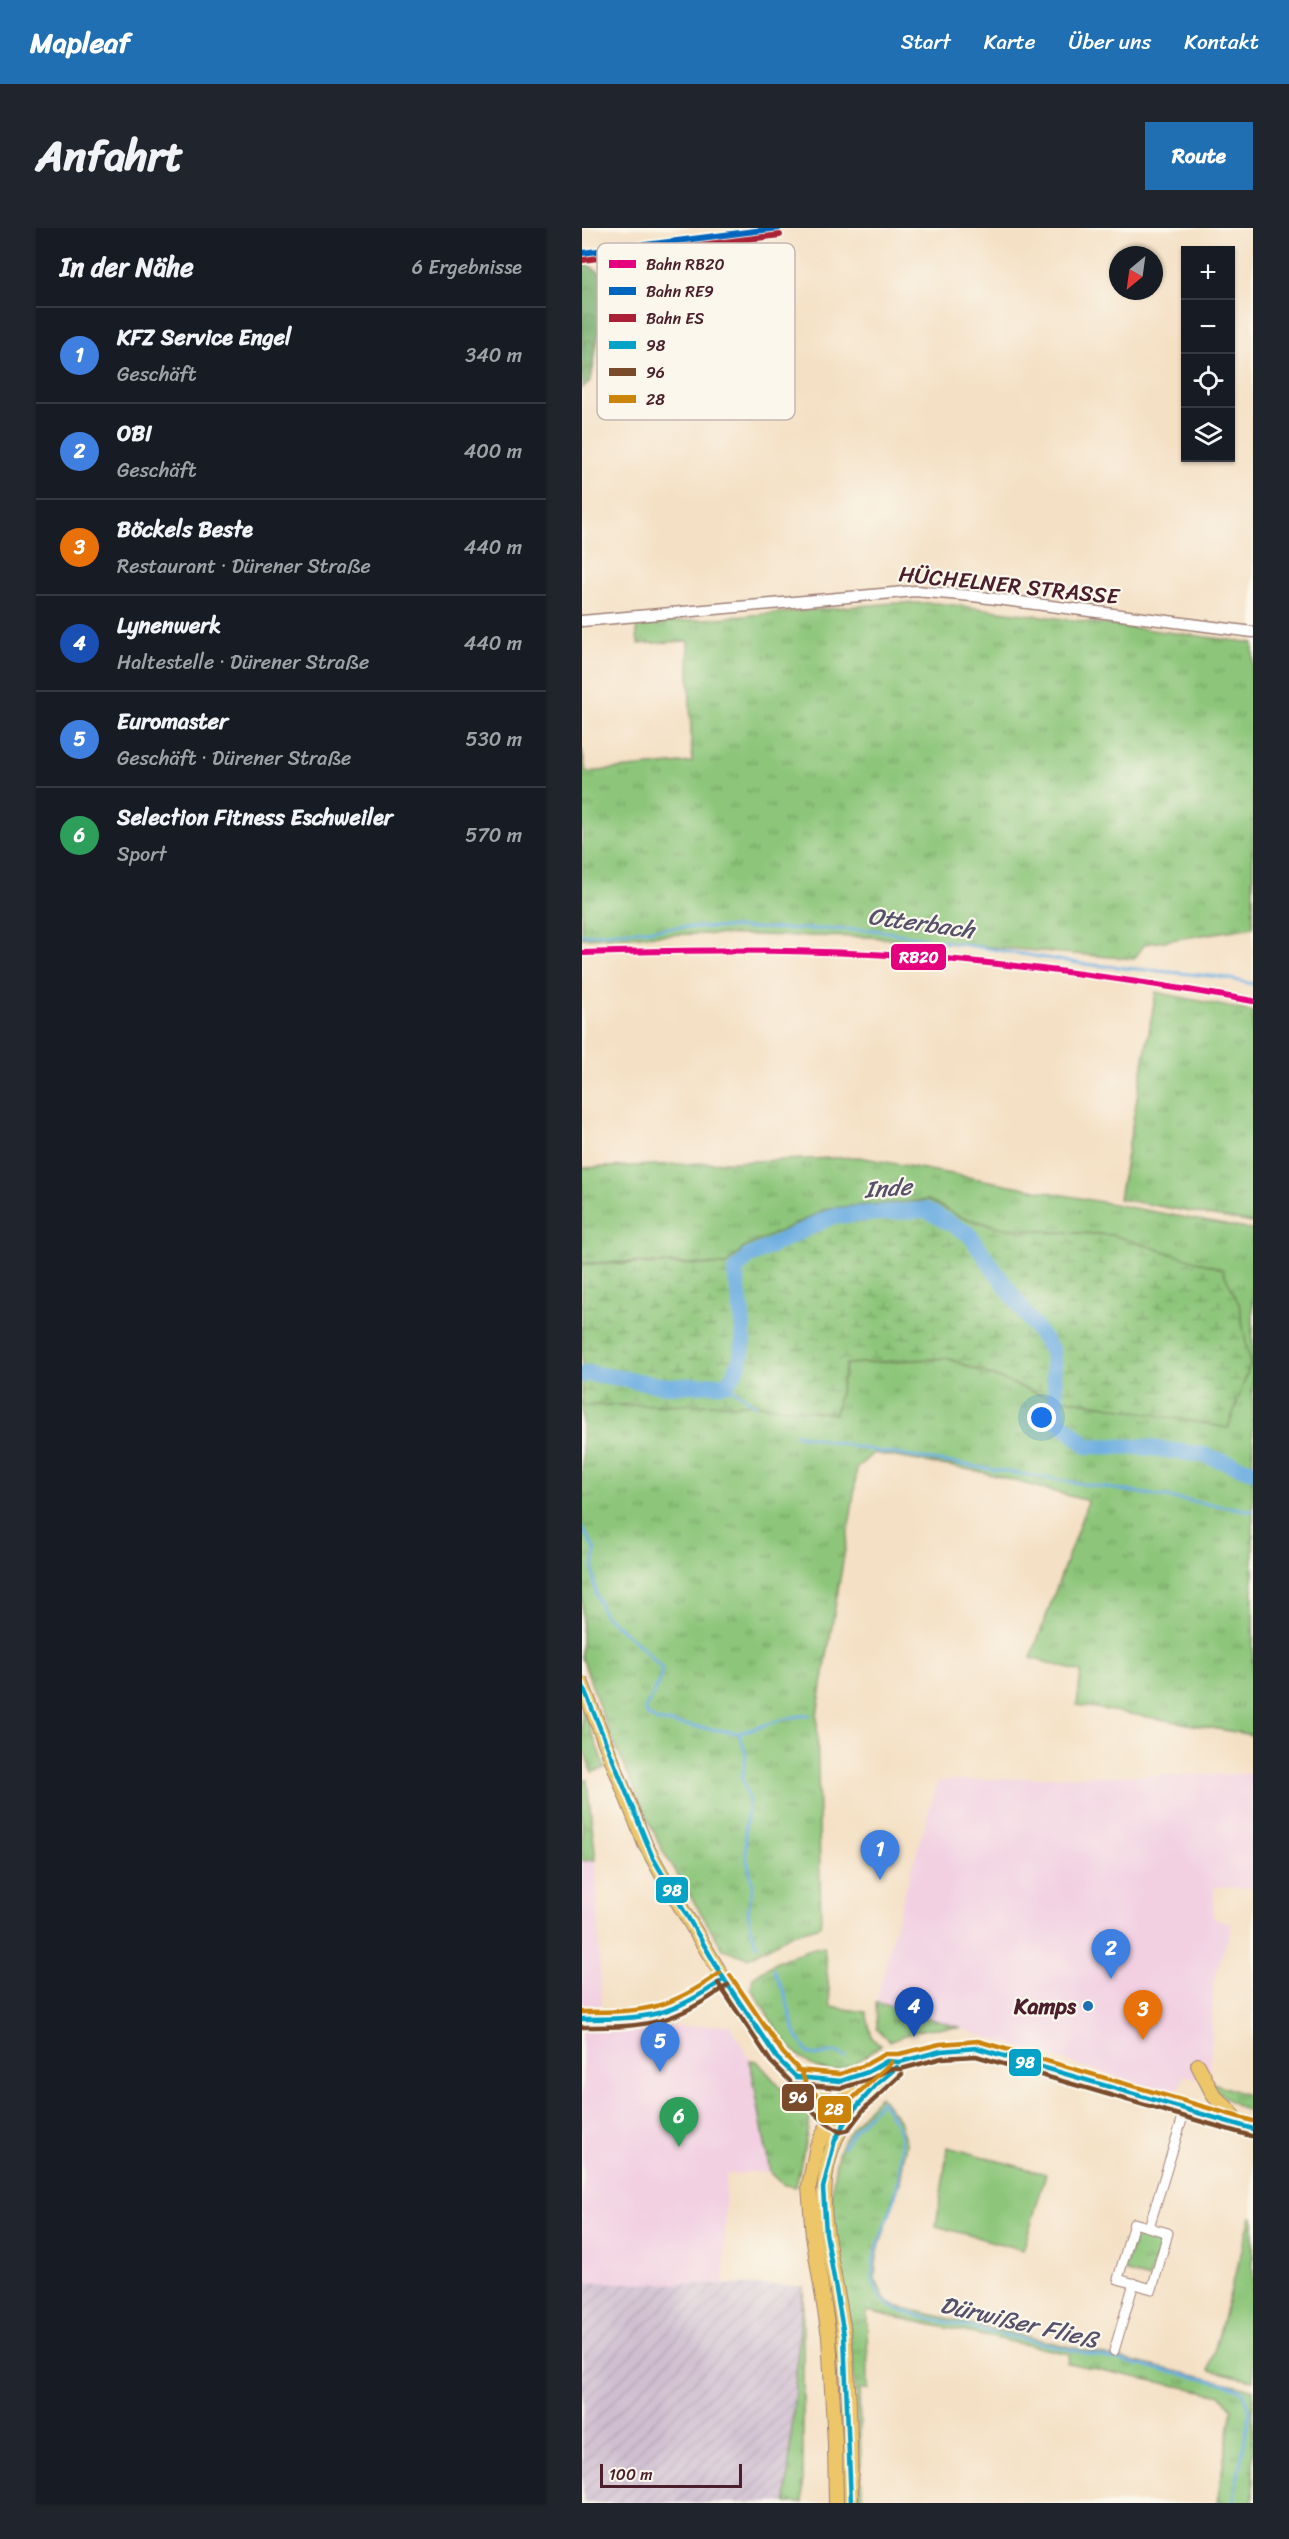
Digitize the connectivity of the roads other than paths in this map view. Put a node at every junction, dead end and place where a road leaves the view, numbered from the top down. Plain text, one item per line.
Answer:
1 (582, 621) edge
2 (1253, 632) edge
3 (582, 1684) edge
4 (724, 1979) junction
5 (582, 2019) edge
6 (900, 2062) junction
7 (1198, 2065) dead end
8 (867, 2072) junction
9 (795, 2077) junction
10 (1185, 2110) junction
11 (833, 2112) junction
12 (846, 2120) junction
13 (1246, 2127) edge
14 (1149, 2227) junction
15 (1134, 2283) junction
16 (1114, 2351) dead end
17 (836, 2503) edge
18 (850, 2503) edge

1 - 2 street, HÜCHELNER STRASSE
3 - 4 main road
4 - 5 street
4 - 9 main road
6 - 8 main road
6 - 10 main road
6 - 12 main road
7 - 13 main road
8 - 9 main road
8 - 11 main road
9 - 11 main road
10 - 13 main road
10 - 14 street
11 - 12 main road
11 - 17 main road
12 - 18 main road
14 - 15 street
14 - 15 street
15 - 16 street

